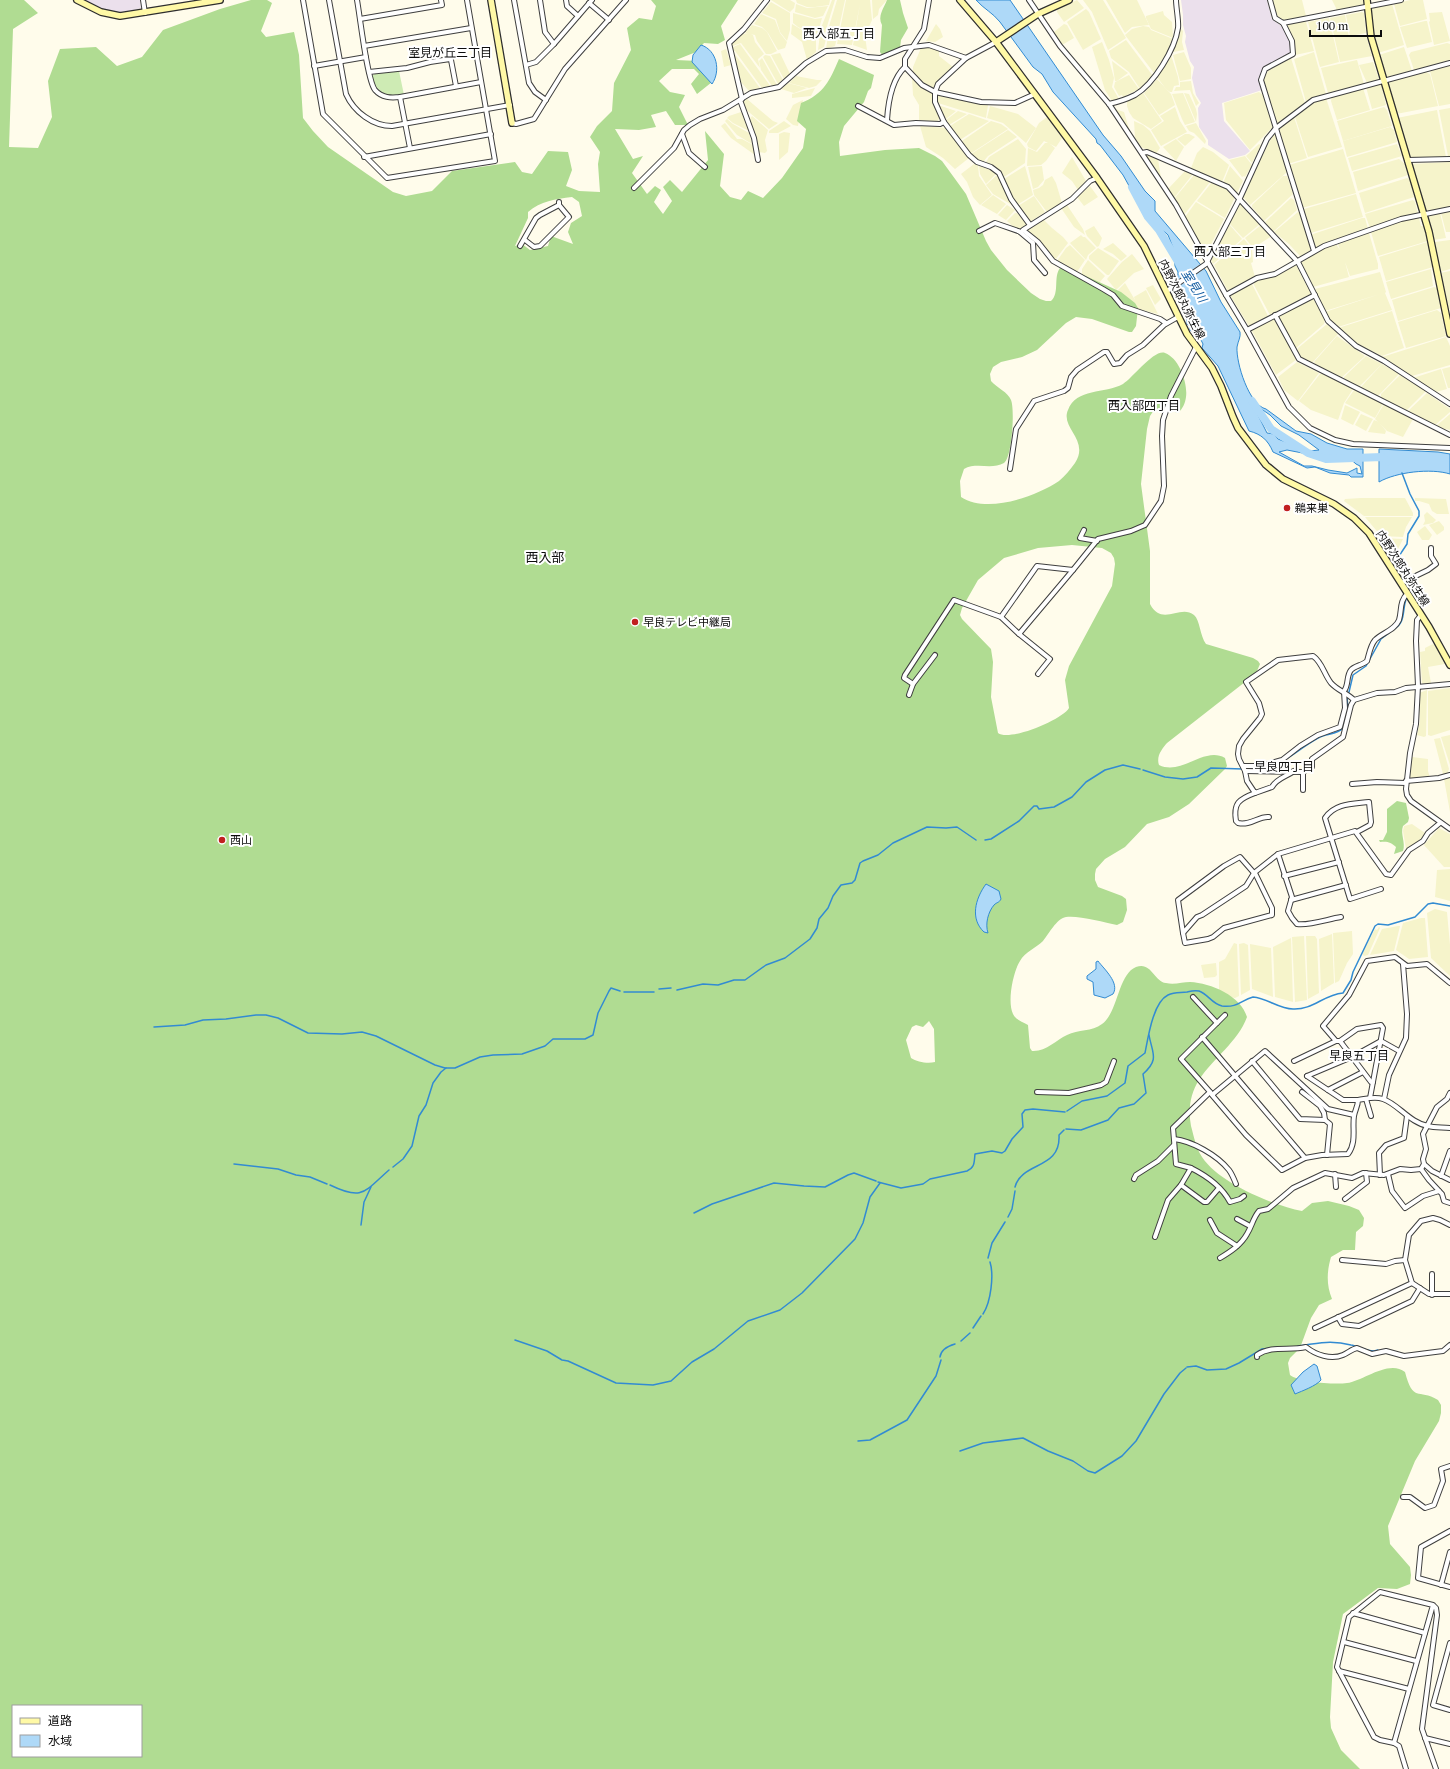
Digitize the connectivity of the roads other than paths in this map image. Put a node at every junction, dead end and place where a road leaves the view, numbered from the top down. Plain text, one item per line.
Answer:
1 (77, 0) edge
2 (143, 0) edge
3 (220, 0) edge
4 (303, 0) edge
5 (329, 0) edge
6 (357, 0) edge
7 (441, 0) edge
8 (467, 0) edge
9 (491, 0) edge
10 (514, 0) edge
11 (540, 0) edge
12 (566, 0) edge
13 (626, 0) edge
14 (767, 0) edge
15 (929, 0) edge
16 (960, 0) edge
17 (1029, 0) edge
18 (1069, 0) edge
19 (1176, 0) edge
20 (1270, 0) edge
21 (1367, 0) edge
22 (1401, 0) edge
23 (590, 1) edge
24 (1368, 7) junction
25 (145, 13) junction
26 (1036, 15) junction
27 (578, 16) junction
28 (360, 19) junction
29 (608, 20) junction
30 (1283, 23) junction
31 (471, 28) junction
32 (996, 42) junction
33 (554, 44) junction
34 (364, 46) junction
35 (914, 46) junction
36 (366, 57) junction
37 (966, 58) junction
38 (339, 62) junction
39 (1450, 63) edge
40 (526, 65) junction
41 (314, 66) junction
42 (905, 67) junction
43 (369, 72) junction
44 (1383, 81) junction
45 (481, 82) junction
46 (456, 86) junction
47 (935, 92) junction
48 (1036, 94) junction
49 (400, 97) junction
50 (741, 99) junction
51 (546, 100) junction
52 (1109, 104) junction
53 (510, 105) junction
54 (858, 106) dead end
55 (486, 109) junction
56 (887, 120) junction
57 (944, 122) junction
58 (512, 123) joint
59 (405, 124) junction
60 (1276, 128) junction
61 (491, 134) junction
62 (682, 134) junction
63 (410, 148) junction
64 (1142, 153) junction
65 (364, 157) junction
66 (1450, 159) edge
67 (758, 160) dead end
68 (1407, 160) junction
69 (705, 167) dead end
70 (1097, 178) junction
71 (634, 188) dead end
72 (1240, 198) junction
73 (1450, 209) edge
74 (1424, 214) junction
75 (1030, 224) junction
76 (979, 231) dead end
77 (1022, 231) junction
78 (525, 240) junction
79 (520, 246) dead end
80 (1314, 251) junction
81 (1207, 262) junction
82 (1298, 262) junction
83 (1045, 273) dead end
84 (1168, 290) junction
85 (1226, 295) junction
86 (1314, 295) junction
87 (1447, 312) edge
88 (1275, 315) junction
89 (1178, 317) junction
90 (1166, 323) junction
91 (1247, 330) junction
92 (1450, 334) edge
93 (1196, 347) junction
94 (1450, 404) edge
95 (1450, 435) edge
96 (1450, 448) edge
97 (1010, 469) dead end
98 (1084, 530) dead end
99 (1097, 541) junction
100 (1431, 548) dead end
101 (1073, 570) junction
102 (1403, 581) junction
103 (1408, 593) junction
104 (1421, 615) junction
105 (1001, 617) junction
106 (1019, 634) junction
107 (935, 655) dead end
108 (1450, 665) edge
109 (1038, 674) dead end
110 (913, 684) junction
111 (1450, 684) edge
112 (1418, 686) junction
113 (1344, 691) junction
114 (910, 695) dead end
115 (1354, 700) junction
116 (1243, 766) junction
117 (1245, 771) junction
118 (1294, 771) junction
119 (1303, 772) junction
120 (1450, 775) edge
121 (1406, 782) junction
122 (1352, 784) dead end
123 (1303, 790) dead end
124 (1255, 793) junction
125 (1269, 817) dead end
126 (1440, 822) junction
127 (1450, 829) edge
128 (1357, 832) junction
129 (1332, 838) junction
130 (1278, 854) junction
131 (1339, 862) junction
132 (1255, 873) junction
133 (1284, 876) junction
134 (1346, 885) junction
135 (1381, 889) dead end
136 (1291, 900) junction
137 (1341, 917) dead end
138 (1183, 933) junction
139 (1403, 964) junction
140 (1450, 983) edge
141 (1193, 997) dead end
142 (1225, 1015) dead end
143 (1217, 1023) junction
144 (1202, 1037) junction
145 (1338, 1041) junction
146 (1381, 1042) junction
147 (1399, 1051) junction
148 (1352, 1057) junction
149 (1114, 1061) dead end
150 (1252, 1061) junction
151 (1294, 1061) dead end
152 (1363, 1072) junction
153 (1235, 1076) junction
154 (1373, 1082) junction
155 (1328, 1090) junction
156 (1037, 1092) dead end
157 (1302, 1092) dead end
158 (1450, 1093) edge
159 (1211, 1094) junction
160 (1368, 1098) junction
161 (1384, 1099) junction
162 (1358, 1100) junction
163 (1354, 1115) junction
164 (1371, 1116) dead end
165 (1407, 1116) junction
166 (1325, 1120) junction
167 (1428, 1126) junction
168 (1450, 1128) edge
169 (1174, 1139) junction
170 (1174, 1145) junction
171 (1450, 1151) edge
172 (1327, 1154) junction
173 (1305, 1158) junction
174 (1424, 1164) junction
175 (1191, 1168) junction
176 (1420, 1169) junction
177 (1366, 1173) junction
178 (1335, 1174) junction
179 (1388, 1174) junction
180 (1380, 1175) junction
181 (1441, 1176) junction
182 (1134, 1179) dead end
183 (1450, 1180) edge
184 (1236, 1184) dead end
185 (1181, 1185) junction
186 (1336, 1187) dead end
187 (1220, 1188) junction
188 (1439, 1191) junction
189 (1244, 1196) dead end
190 (1345, 1199) dead end
191 (1450, 1203) edge
192 (1236, 1219) dead end
193 (1210, 1220) dead end
194 (1450, 1225) edge
195 (1250, 1226) junction
196 (1155, 1237) dead end
197 (1237, 1246) junction
198 (1220, 1258) dead end
199 (1342, 1260) dead end
200 (1405, 1260) junction
201 (1432, 1274) dead end
202 (1412, 1283) junction
203 (1420, 1288) junction
204 (1450, 1294) edge
205 (1432, 1295) junction
206 (1338, 1317) junction
207 (1314, 1328) dead end
208 (1450, 1345) edge
209 (1257, 1357) dead end
210 (1450, 1466) edge
211 (1403, 1497) dead end
212 (1450, 1531) edge
213 (1450, 1552) edge
214 (1441, 1585) junction
215 (1450, 1587) edge
216 (1433, 1605) junction
217 (1353, 1614) junction
218 (1424, 1633) junction
219 (1344, 1642) junction
220 (1450, 1643) edge
221 (1416, 1661) junction
222 (1339, 1671) junction
223 (1409, 1689) junction
224 (1426, 1704) junction
225 (1432, 1705) junction
226 (1450, 1710) edge
227 (1425, 1738) junction
228 (1394, 1743) junction
229 (1450, 1744) edge
230 (1406, 1769) edge
231 (1436, 1769) edge

1 - 25 main road
2 - 25 street
3 - 25 main road
4 - 41 street
5 - 38 street
6 - 28 street
7 - 28 street
8 - 31 street
9 - 53 main road
10 - 40 street
11 - 33 street
12 - 27 street
13 - 29 street
14 - 50 street
15 - 35 street
16 - 32 main road, 内野次郎丸弥生線
17 - 26 street
18 - 26 main road
19 - 52 street
20 - 30 street
21 - 24 main road
22 - 24 street
23 - 27 street
23 - 29 street
24 - 30 street
24 - 44 main road
26 - 32 main road
26 - 52 street
27 - 33 street
28 - 34 street
29 - 51 street
30 - 60 street
31 - 34 street
31 - 45 street
32 - 37 street
32 - 48 main road, 内野次郎丸弥生線
33 - 40 street
34 - 36 street
35 - 37 street
35 - 42 street
35 - 50 street
36 - 38 street
36 - 43 street
37 - 47 street
38 - 41 street
38 - 59 street
39 - 44 street
40 - 51 street
41 - 65 street
42 - 47 street
42 - 56 street
43 - 46 street
43 - 49 street
44 - 60 street
44 - 68 main road
45 - 46 street
45 - 55 street
46 - 49 street
47 - 48 street
47 - 57 street
48 - 70 main road, 内野次郎丸弥生線
49 - 59 street
50 - 62 street
50 - 67 street
51 - 58 street
52 - 64 street
53 - 55 street
53 - 58 main road
54 - 56 street
55 - 59 street
55 - 61 street
56 - 57 street
57 - 75 street
59 - 63 street
60 - 72 street
60 - 80 street
61 - 63 street
61 - 65 street
62 - 69 street
62 - 71 street
63 - 65 street
64 - 72 street
64 - 81 street
66 - 68 street
68 - 74 main road
70 - 75 street
70 - 84 main road, 内野次郎丸弥生線
72 - 81 street
72 - 82 street
73 - 74 street
74 - 80 street
74 - 87 main road
75 - 77 street
76 - 77 street
77 - 83 street
77 - 90 street
78 - 78 street
78 - 79 street
80 - 82 street
81 - 84 street
81 - 85 street
82 - 85 street
82 - 86 street
84 - 89 main road, 内野次郎丸弥生線
85 - 91 street
86 - 88 street
86 - 94 street
87 - 92 main road
88 - 91 street
88 - 95 street
89 - 90 street
89 - 93 main road, 内野次郎丸弥生線
90 - 97 street
91 - 96 street
93 - 99 street
93 - 102 main road, 内野次郎丸弥生線
98 - 99 street
99 - 101 street
100 - 102 street
101 - 105 street
101 - 106 street
102 - 103 main road, 内野次郎丸弥生線
103 - 104 main road, 内野次郎丸弥生線
103 - 113 street
104 - 108 main road, 内野次郎丸弥生線
104 - 112 street
105 - 106 street
105 - 110 street
106 - 109 street
107 - 110 street
110 - 114 street
111 - 112 street
112 - 115 street
112 - 121 street
113 - 115 street
113 - 116 street
113 - 116 street
115 - 119 street
116 - 117 street
117 - 118 street
117 - 124 street
118 - 119 street
118 - 124 street
119 - 123 street
120 - 121 street
121 - 122 street
121 - 126 street
124 - 125 street
126 - 127 street
126 - 128 street
128 - 129 street
128 - 129 street
129 - 130 street
129 - 131 street
130 - 132 street
130 - 133 street
131 - 133 street
131 - 134 street
132 - 138 street
132 - 138 street
132 - 138 street
133 - 136 street
134 - 135 street
134 - 136 street
136 - 137 street
139 - 140 street
139 - 145 street
139 - 147 street
141 - 143 street
142 - 143 street
143 - 144 street
144 - 153 street
144 - 159 street
145 - 146 street
145 - 148 street
145 - 151 street
146 - 147 street
146 - 148 street
146 - 154 street
147 - 161 street
148 - 152 street
148 - 155 street
149 - 156 street
150 - 153 street
150 - 163 street
150 - 166 street
152 - 154 street
152 - 155 street
153 - 159 street
153 - 173 street
154 - 160 street
155 - 162 street
157 - 166 street
158 - 167 street
159 - 169 street
159 - 173 street
160 - 161 street
160 - 162 street
160 - 164 street
161 - 165 street
162 - 163 street
163 - 172 street
165 - 167 street
165 - 180 street
166 - 172 street
167 - 168 street
167 - 174 street
169 - 170 street
169 - 184 street
170 - 175 street
170 - 182 street
171 - 181 street
172 - 173 street
174 - 176 street
174 - 181 street
175 - 185 street
175 - 187 street
176 - 179 street
176 - 188 street
177 - 178 street
177 - 180 street
177 - 190 street
178 - 186 street
178 - 195 street
179 - 180 street
179 - 188 street
181 - 183 street
185 - 187 street
185 - 196 street
187 - 189 street
188 - 191 street
192 - 195 street
193 - 197 street
194 - 200 street
195 - 197 street
197 - 198 street
199 - 200 street
200 - 202 street
201 - 205 street
202 - 203 street
202 - 206 street
203 - 205 street
203 - 206 street
204 - 205 street
206 - 207 street
208 - 209 street
210 - 211 street
212 - 214 street
213 - 214 street
214 - 215 street
216 - 217 street
216 - 218 street
216 - 224 street
217 - 218 street
217 - 219 street
218 - 221 street
219 - 221 street
219 - 222 street
220 - 225 street
221 - 223 street
222 - 223 street
222 - 228 street
223 - 228 street
224 - 225 street
224 - 227 street
225 - 226 street
227 - 229 street
227 - 231 street
228 - 230 street

